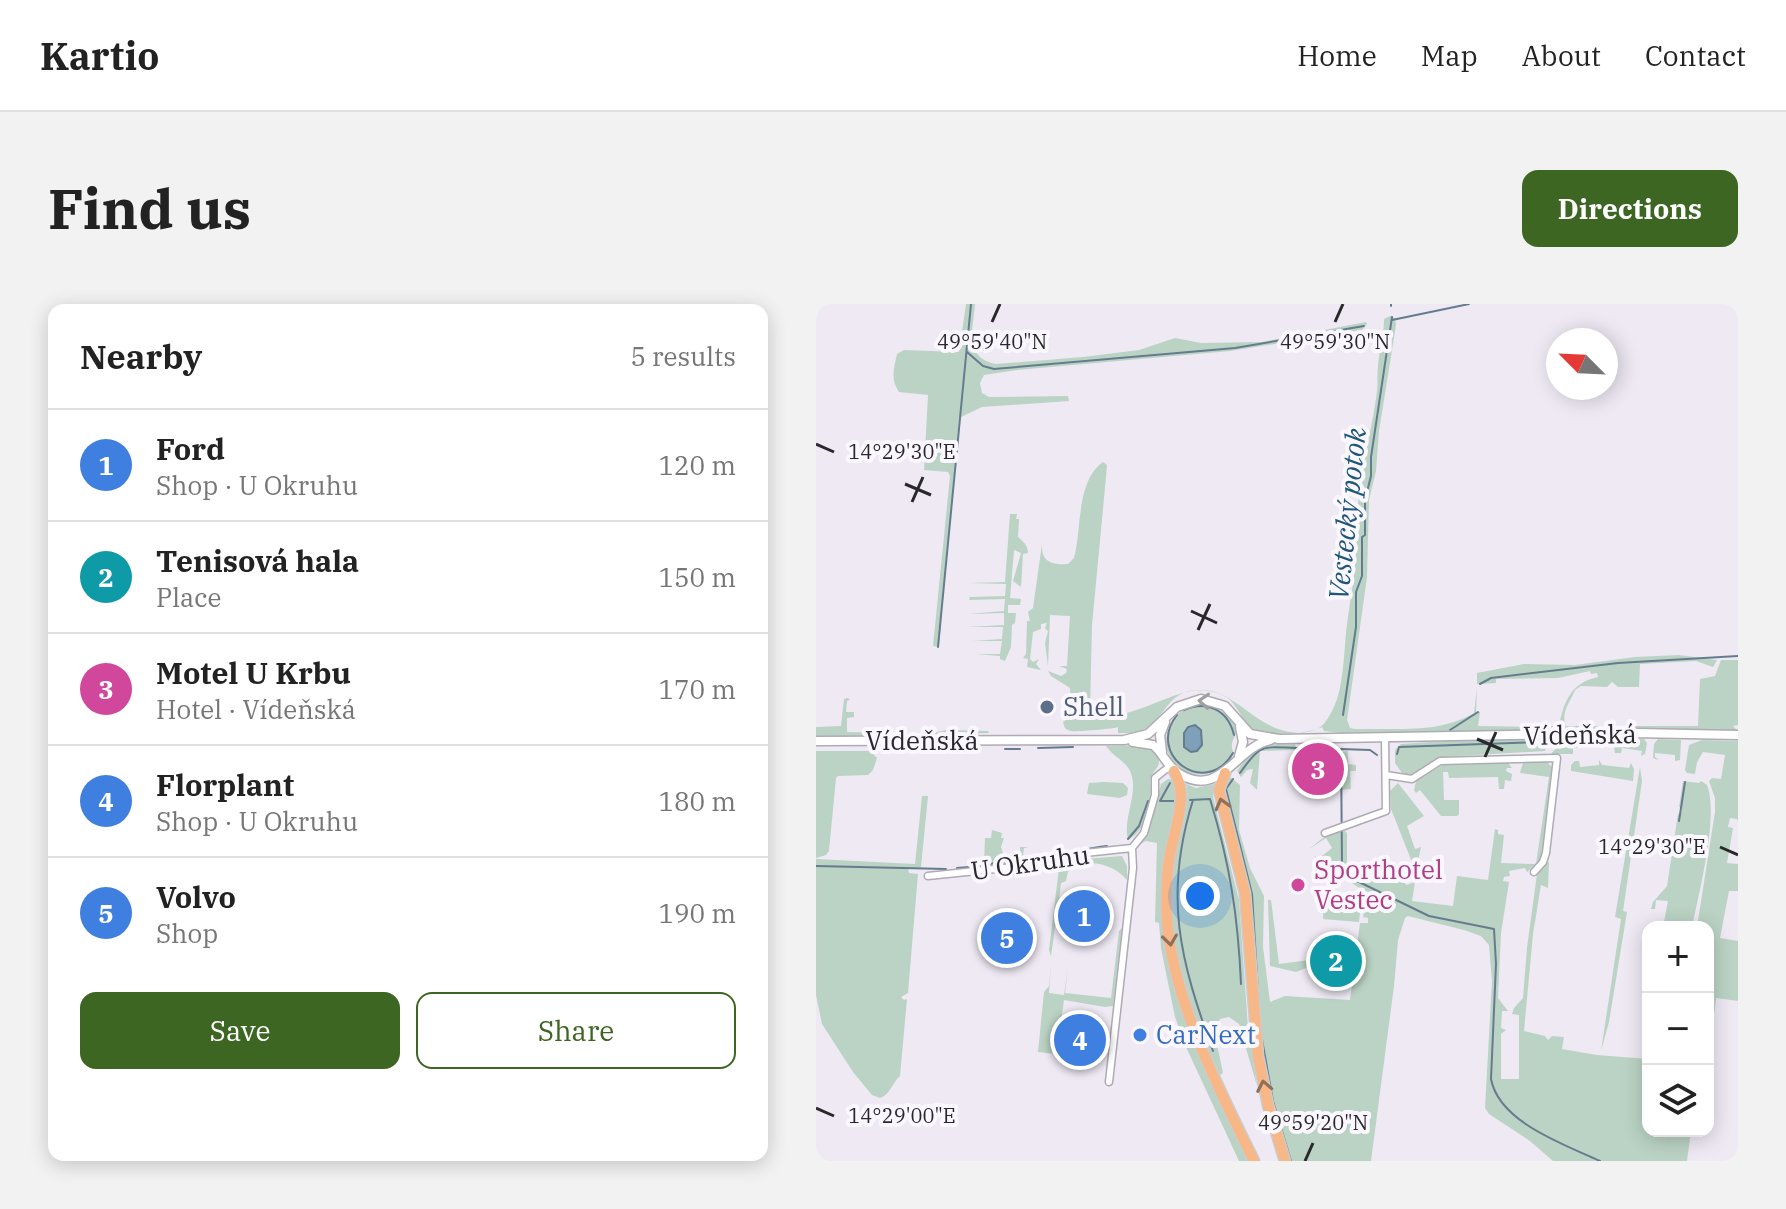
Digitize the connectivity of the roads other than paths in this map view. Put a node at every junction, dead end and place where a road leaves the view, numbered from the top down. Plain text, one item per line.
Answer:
1 (1167, 718) junction
2 (1238, 723) junction
3 (1738, 735) edge
4 (1385, 738) junction
5 (1279, 739) junction
6 (1124, 740) junction
7 (816, 741) edge
8 (1164, 756) junction
9 (1236, 760) junction
10 (1172, 768) junction
11 (1225, 773) junction
12 (1386, 775) junction
13 (1325, 833) dead end
14 (1132, 848) junction
15 (1534, 872) dead end
16 (928, 876) dead end
17 (1109, 1082) dead end
18 (1254, 1161) edge
19 (1285, 1161) edge

2 -> 1 main road, Vídeňská
1 - 6 main road, Vídeňská
1 - 8 main road
2 - 5 main road, Vídeňská
2 - 9 main road
3 - 4 main road, Vídeňská
4 - 5 main road, Vídeňská
4 - 12 street
5 - 9 main road, Vídeňská
6 - 7 main road, Vídeňská
6 - 8 main road, Vídeňská
8 - 10 main road
9 - 11 main road, Vídeňská
10 - 11 main road
10 - 14 street
10 -> 18 highway
19 -> 11 highway
12 - 13 street
12 - 15 street
14 - 16 street, U Okruhu
14 - 17 street

